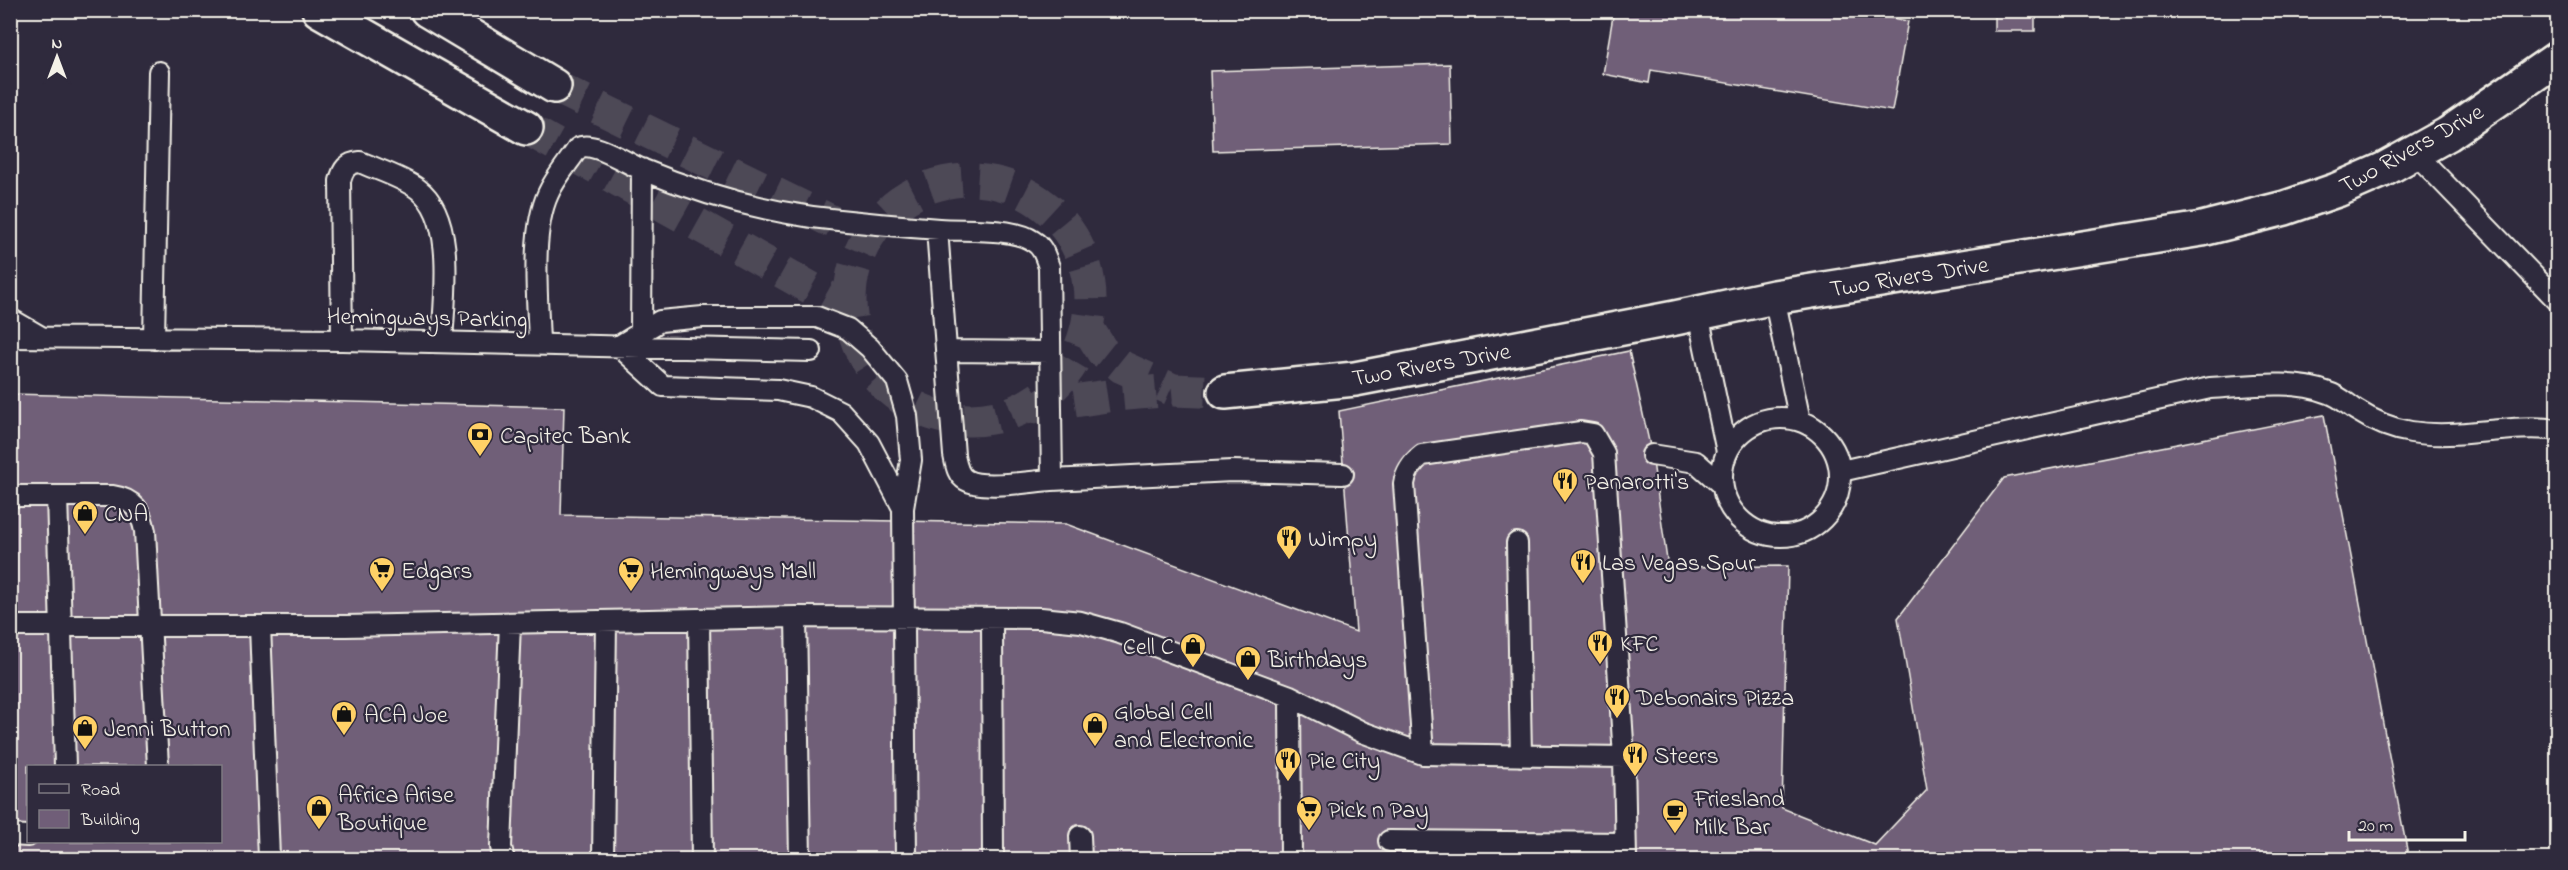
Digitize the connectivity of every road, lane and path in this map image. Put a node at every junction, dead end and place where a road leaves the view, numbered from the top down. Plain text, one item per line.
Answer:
1 (319, 10) edge
2 (427, 10) edge
3 (2558, 58) edge
4 (159, 72) dead end
5 (554, 86) tunnel mouth
6 (526, 128) tunnel mouth
7 (2414, 152) junction
8 (642, 169) junction
9 (937, 229) junction
10 (1774, 297) junction
11 (2558, 301) edge
12 (1698, 314) junction
13 (10, 319) edge
14 (641, 333) junction
15 (10, 337) edge
16 (43, 339) junction
17 (154, 339) junction
18 (342, 340) junction
19 (442, 342) junction
20 (539, 344) junction
21 (619, 346) junction
22 (811, 351) dead end
23 (946, 351) junction
24 (1050, 352) junction
25 (1225, 392) tunnel mouth
26 (1800, 421) junction
27 (2558, 430) edge
28 (1727, 452) junction
29 (1652, 455) dead end
30 (1841, 471) junction
31 (1343, 474) dead end
32 (1052, 480) junction
33 (1722, 485) junction
34 (10, 496) edge
35 (57, 496) junction
36 (903, 508) junction
37 (1517, 543) dead end
38 (796, 617) junction
39 (992, 618) junction
40 (699, 619) junction
41 (903, 619) junction
42 (606, 621) junction
43 (510, 622) junction
44 (151, 624) junction
45 (10, 626) edge
46 (61, 626) junction
47 (260, 626) junction
48 (1290, 696) junction
49 (1423, 754) junction
50 (1521, 756) junction
51 (1624, 757) junction
52 (65, 765) edge
53 (158, 765) edge
54 (10, 835) edge
55 (27, 836) edge
56 (1080, 836) dead end
57 (1389, 841) dead end
58 (1625, 851) edge
59 (269, 858) edge
60 (504, 860) edge
61 (603, 860) edge
62 (702, 860) edge
63 (800, 860) edge
64 (906, 860) edge
65 (993, 860) edge
66 (1081, 860) edge
67 (1290, 860) edge

1 - 6 main road
2 - 5 main road
3 - 7 main road, Two Rivers Drive
4 - 17 lane
7 - 10 main road, Two Rivers Drive
7 - 11 lane
8 - 9 lane
8 - 14 lane
8 - 20 lane
9 - 23 lane
9 - 24 lane
10 - 12 main road, Two Rivers Drive
10 - 26 lane
12 - 25 main road, Two Rivers Drive
12 - 28 lane
13 - 16 lane
14 - 21 lane
14 - 36 lane
15 - 16 lane, Hemingways Parking
16 - 17 lane, Hemingways Parking
17 - 18 lane, Hemingways Parking
18 - 19 lane, Hemingways Parking
18 - 19 lane
19 - 20 lane, Hemingways Parking
20 - 21 lane, Hemingways Parking
21 - 22 lane, Hemingways Parking
21 - 36 lane
23 - 24 lane
23 - 32 lane
24 - 32 lane
26 - 28 lane
26 - 30 lane
27 - 30 lane
28 - 33 lane
29 - 33 lane
30 - 33 lane
31 - 32 lane
34 - 35 lane
35 - 44 lane
35 - 46 lane
36 - 41 lane
37 - 50 lane
38 - 40 lane
38 - 41 lane
38 - 63 lane
39 - 41 lane
39 - 48 lane
39 - 65 lane
40 - 42 lane
40 - 62 lane
41 - 64 lane
42 - 43 lane
42 - 61 lane
43 - 47 lane
43 - 60 lane
44 - 46 lane
44 - 47 lane
44 - 53 lane
45 - 46 lane
46 - 52 lane
47 - 59 lane
48 - 49 lane
48 - 67 lane
49 - 50 lane
49 - 51 lane
50 - 51 lane
51 - 58 lane
54 - 55 lane
56 - 66 lane
57 - 58 lane

